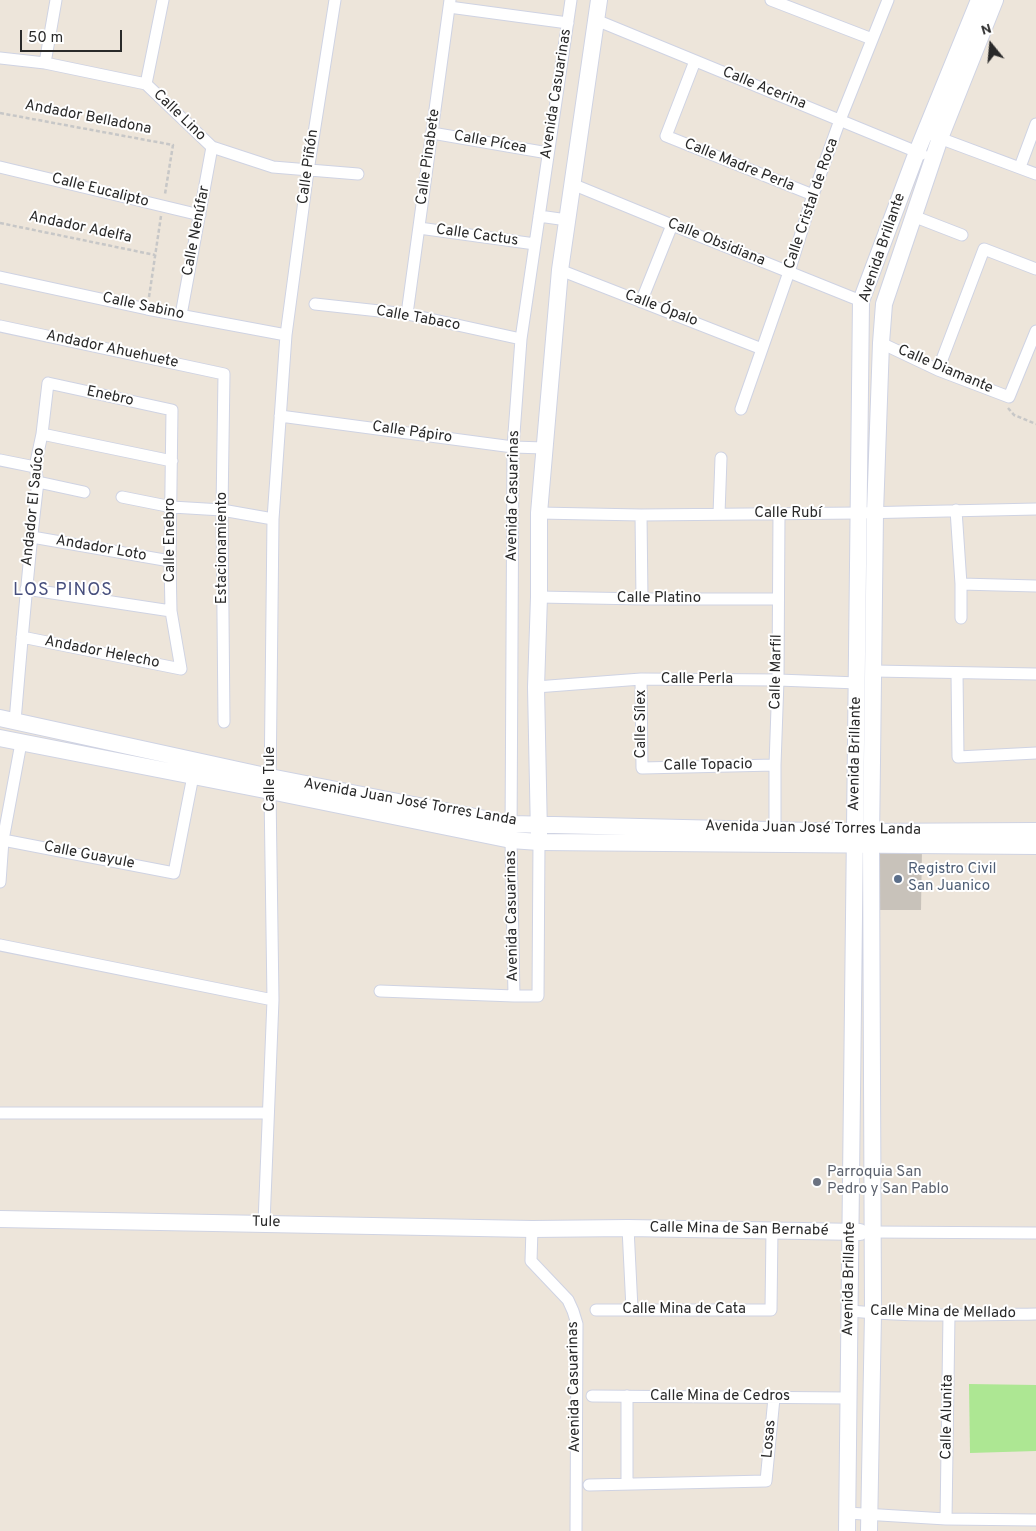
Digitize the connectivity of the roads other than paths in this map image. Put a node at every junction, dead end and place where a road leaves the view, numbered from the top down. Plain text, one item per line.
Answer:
1 (56, 0) edge
2 (163, 0) edge
3 (335, 0) edge
4 (571, 0) edge
5 (599, 0) edge
6 (771, 0) edge
7 (888, 0) edge
8 (989, 1) edge
9 (450, 4) edge
10 (596, 20) junction
11 (568, 23) junction
12 (872, 40) junction
13 (0, 58) edge
14 (695, 61) junction
15 (45, 63) junction
16 (146, 84) junction
17 (840, 120) junction
18 (1036, 124) edge
19 (432, 133) junction
20 (932, 135) junction
21 (212, 147) junction
22 (917, 152) junction
23 (548, 154) junction
24 (933, 158) junction
25 (0, 167) edge
26 (1020, 167) junction
27 (308, 171) junction
28 (358, 174) dead end
29 (1036, 174) edge
30 (572, 184) junction
31 (813, 195) junction
32 (200, 215) junction
33 (539, 216) junction
34 (913, 216) junction
35 (567, 220) junction
36 (672, 225) junction
37 (419, 228) junction
38 (962, 235) dead end
39 (535, 244) junction
40 (1036, 269) edge
41 (560, 270) junction
42 (789, 272) junction
43 (0, 277) edge
44 (861, 300) junction
45 (641, 302) junction
46 (315, 304) dead end
47 (407, 314) junction
48 (181, 315) junction
49 (0, 326) edge
50 (1036, 331) edge
51 (286, 335) junction
52 (521, 339) junction
53 (881, 343) junction
54 (762, 349) junction
55 (938, 370) junction
56 (224, 374) joint
57 (48, 383) joint
58 (741, 409) dead end
59 (172, 410) joint
60 (280, 416) junction
61 (42, 434) junction
62 (513, 447) junction
63 (544, 448) junction
64 (721, 458) dead end
65 (0, 460) edge
66 (172, 461) junction
67 (36, 467) junction
68 (38, 482) junction
69 (84, 492) dead end
70 (122, 497) dead end
71 (172, 507) junction
72 (1036, 508) edge
73 (222, 510) junction
74 (956, 510) junction
75 (539, 513) junction
76 (867, 513) junction
77 (719, 514) junction
78 (779, 514) junction
79 (641, 515) junction
80 (273, 518) junction
81 (32, 537) junction
82 (170, 561) junction
83 (961, 584) junction
84 (1036, 586) edge
85 (26, 589) junction
86 (539, 597) junction
87 (642, 599) junction
88 (778, 599) junction
89 (171, 611) junction
90 (960, 618) dead end
91 (22, 637) junction
92 (182, 669) joint
93 (874, 670) junction
94 (957, 673) junction
95 (1036, 674) edge
96 (641, 680) junction
97 (778, 680) junction
98 (858, 683) junction
99 (536, 687) junction
100 (8, 720) edge
101 (224, 722) dead end
102 (0, 738) edge
103 (21, 743) junction
104 (1036, 753) edge
105 (775, 765) junction
106 (642, 768) joint
107 (192, 776) junction
108 (270, 784) junction
109 (538, 824) junction
110 (775, 830) junction
111 (1036, 831) edge
112 (511, 832) junction
113 (871, 837) junction
114 (855, 838) junction
115 (3, 840) junction
116 (539, 842) junction
117 (1036, 846) edge
118 (0, 882) edge
119 (0, 945) edge
120 (380, 991) dead end
121 (514, 996) junction
122 (273, 1000) junction
123 (0, 1112) edge
124 (268, 1112) junction
125 (0, 1219) edge
126 (264, 1223) junction
127 (628, 1228) junction
128 (532, 1229) junction
129 (772, 1230) junction
130 (851, 1232) junction
131 (873, 1232) junction
132 (1036, 1233) edge
133 (632, 1309) junction
134 (596, 1310) dead end
135 (850, 1311) junction
136 (874, 1314) junction
137 (1036, 1314) edge
138 (950, 1315) junction
139 (592, 1396) dead end
140 (627, 1396) junction
141 (774, 1398) junction
142 (848, 1398) junction
143 (627, 1484) junction
144 (590, 1485) dead end
145 (847, 1513) junction
146 (868, 1514) junction
147 (946, 1520) junction
148 (1036, 1520) edge
149 (576, 1531) edge
150 (846, 1531) edge
151 (869, 1531) edge

1 - 15 street
2 - 16 street
3 - 27 street, Calle Piñón
4 - 11 street, Avenida Casuarinas
5 - 10 main road, Avenida Casuarinas
6 - 12 street
7 - 12 street, Calle Cristal de Roca
8 - 20 main road, Avenida Brillante
9 - 11 street
9 - 19 street, Calle Pinabete
10 - 14 street, Calle Acerina
10 - 30 main road, Avenida Casuarinas
11 - 23 street, Avenida Casuarinas
12 - 17 street, Calle Cristal de Roca
13 - 15 street, Calle Lino
14 - 17 street, Calle Acerina
14 - 31 street, Calle Madre Perla
15 - 16 street, Calle Lino
16 - 21 street, Calle Lino
17 - 22 street, Calle Acerina
17 - 31 street, Calle Cristal de Roca
18 - 26 street
19 - 23 street, Calle Pícea
19 - 37 street, Calle Pinabete
20 - 22 main road, Avenida Brillante
20 - 24 main road, Avenida Brillante
20 - 26 street
21 - 27 street, Calle Lino
21 - 32 street, Calle Nenúfar
22 - 24 street, Calle Acerina
22 - 44 main road, Avenida Brillante
23 - 33 street, Avenida Casuarinas
24 - 34 main road, Avenida Brillante
25 - 32 street, Calle Eucalipto
26 - 29 street
27 - 28 street, Calle Lino
27 - 51 street, Calle Piñón
30 - 35 main road, Avenida Casuarinas
30 - 36 street, Calle Obsidiana
31 - 42 street, Calle Cristal de Roca
32 - 48 street, Calle Nenúfar
33 - 35 street
33 - 39 street, Avenida Casuarinas
34 - 38 street
34 - 53 main road, Avenida Brillante
35 - 41 main road, Avenida Casuarinas
36 - 42 street, Calle Obsidiana
36 - 45 street
37 - 39 street, Calle Cactus
37 - 47 street, Calle Pinabete
39 - 52 street, Avenida Casuarinas
40 - 55 street
41 - 45 street, Calle Ópalo
41 - 63 main road, Avenida Casuarinas
42 - 44 street, Calle Obsidiana
42 - 54 street, Calle Cristal de Roca
43 - 48 street, Calle Sabino
44 - 76 main road, Avenida Brillante
45 - 54 street, Calle Ópalo
46 - 47 street, Calle Tabaco
47 - 52 street, Calle Tabaco
48 - 51 street, Calle Sabino
49 - 56 street, Andador Ahuehuete
50 - 55 street, Calle Diamante
51 - 60 street, Calle Tule
52 - 62 street, Avenida Casuarinas
53 - 55 street, Calle Diamante
53 - 76 main road, Avenida Brillante
54 - 58 street, Calle Cristal de Roca
56 - 73 street, Estacionamiento
57 - 59 street, Enebro
57 - 61 street, Andador El Saúco
59 - 66 street, Calle Enebro
60 - 62 street, Calle Pápiro
60 - 80 street, Calle Tule
61 - 66 street
61 - 67 street, Andador El Saúco
62 - 63 street, Calle Pápiro
62 - 112 street, Avenida Casuarinas
63 - 75 main road, Avenida Casuarinas
64 - 77 street
65 - 67 street
66 - 71 street, Calle Enebro
67 - 68 street, Andador El Saúco
68 - 69 street
68 - 81 street, Andador El Saúco
70 - 71 street
71 - 73 street
71 - 82 street, Calle Enebro
72 - 74 street, Calle Rubí
73 - 80 street
73 - 101 street, Estacionamiento
74 - 76 street, Calle Rubí
74 - 83 street
75 - 79 street, Calle Rubí
75 - 86 main road, Avenida Casuarinas
76 - 78 street, Calle Rubí
76 - 93 main road, Avenida Brillante
76 - 98 main road, Avenida Brillante
77 - 78 street, Calle Rubí
77 - 79 street, Calle Rubí
78 - 88 street, Calle Marfil
79 - 87 street
80 - 108 street, Calle Tule
81 - 82 street, Andador Loto
81 - 85 street, Andador El Saúco
82 - 89 street, Calle Enebro
83 - 84 street
83 - 90 street
85 - 89 street
85 - 91 street, Andador El Saúco
86 - 87 street, Calle Platino
86 - 99 main road, Avenida Casuarinas
87 - 88 street, Calle Platino
88 - 97 street, Calle Marfil
89 - 92 street, Calle Enebro
91 - 92 street, Andador Helecho
91 - 100 street, Andador El Saúco
93 - 94 street
93 - 113 main road, Avenida Brillante
94 - 95 street
94 - 104 street
96 - 97 street, Calle Perla
96 - 99 street, Calle Perla
96 - 106 street, Calle Sílex
97 - 98 street, Calle Perla
97 - 105 street, Calle Marfil
98 - 114 main road, Avenida Brillante
99 - 109 main road, Avenida Casuarinas
100 - 108 main road, Avenida Juan José Torres Landa
102 - 103 main road, Avenida Juan José Torres Landa
103 - 107 main road, Avenida Juan José Torres Landa
103 - 115 street
105 - 106 street, Calle Topacio
105 - 110 street, Calle Marfil
107 - 108 main road, Avenida Juan José Torres Landa
107 - 115 street, Calle Guayule
108 - 112 main road, Avenida Juan José Torres Landa
108 - 122 street, Calle Tule
109 - 110 main road, Avenida Juan José Torres Landa
109 - 112 main road, Avenida Juan José Torres Landa
109 - 116 main road, Avenida Casuarinas
110 - 114 main road, Avenida Juan José Torres Landa
111 - 113 main road, Avenida Juan José Torres Landa
112 - 116 main road, Avenida Juan José Torres Landa
112 - 121 street, Avenida Casuarinas
113 - 114 main road, Avenida Juan José Torres Landa
113 - 117 main road, Avenida Juan José Torres Landa
113 - 131 main road, Avenida Brillante
114 - 116 main road, Avenida Juan José Torres Landa
114 - 130 main road, Avenida Brillante
115 - 118 street
116 - 121 street, Avenida Casuarinas
119 - 122 street
120 - 121 street
122 - 124 street, Calle Tule
123 - 124 street
124 - 126 street, Calle Tule
125 - 126 main road, Tule
126 - 128 main road, Tule
127 - 128 main road, Calle Mina de San Bernabé
127 - 129 main road, Calle Mina de San Bernabé
127 - 133 street
128 - 149 street, Avenida Casuarinas
129 - 130 main road, Calle Mina de San Bernabé
129 - 133 street, Calle Mina de Cata
130 - 131 main road, Calle Mina de San Bernabé
130 - 135 main road, Avenida Brillante
131 - 132 street, Calle Mina de San Bernabé
131 - 136 main road, Avenida Brillante
133 - 134 street, Calle Mina de Cata
135 - 136 street, Calle Mina de Mellado
135 - 142 main road, Avenida Brillante
136 - 138 street, Calle Mina de Mellado
136 - 146 main road, Avenida Brillante
137 - 138 street, Calle Mina de Mellado
138 - 147 street, Calle Alunita
139 - 140 street, Calle Mina de Cedros
140 - 141 street, Calle Mina de Cedros
140 - 143 street
141 - 142 street, Calle Mina de Cedros
141 - 143 street, Losas
142 - 145 main road, Avenida Brillante
143 - 144 street
145 - 146 street
145 - 150 main road, Avenida Brillante
146 - 147 street
146 - 151 main road, Avenida Brillante
147 - 148 street

